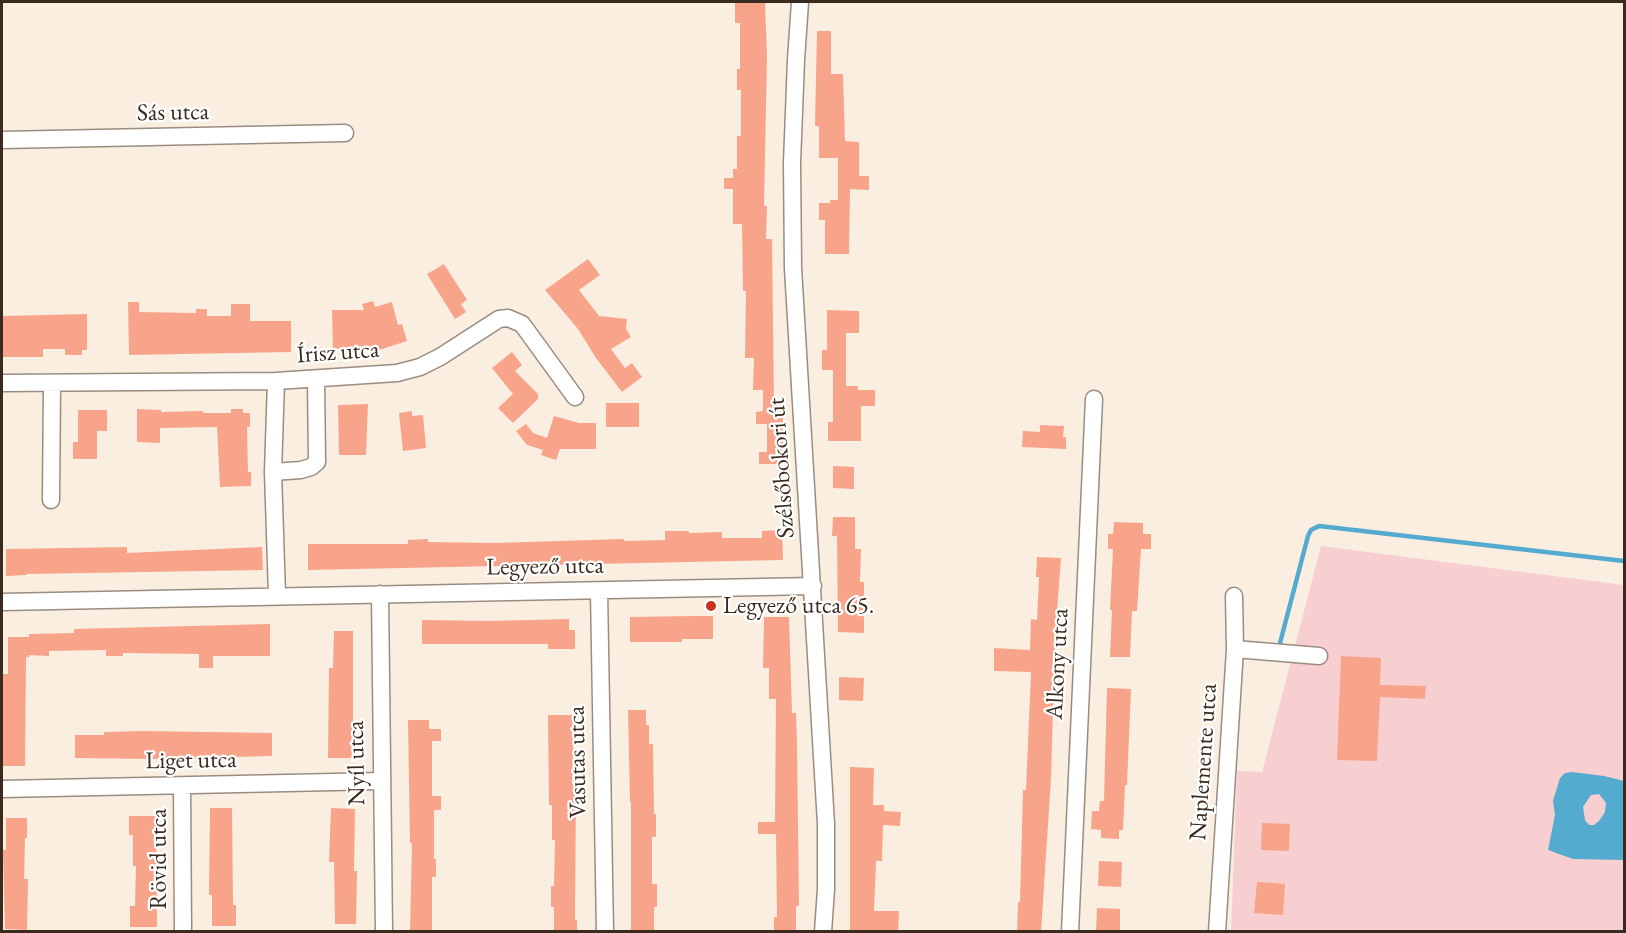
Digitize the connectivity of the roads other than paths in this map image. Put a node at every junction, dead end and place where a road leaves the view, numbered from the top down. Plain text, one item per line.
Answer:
1 (800, 2) edge
2 (345, 133) dead end
3 (2, 140) edge
4 (316, 379) junction
5 (276, 381) junction
6 (2, 383) edge
7 (52, 384) junction
8 (575, 397) dead end
9 (1094, 399) dead end
10 (273, 472) junction
11 (51, 500) dead end
12 (813, 586) junction
13 (598, 591) junction
14 (380, 594) junction
15 (277, 595) junction
16 (1234, 596) dead end
17 (2, 602) edge
18 (1235, 649) junction
19 (1319, 656) dead end
20 (381, 781) junction
21 (182, 786) junction
22 (2, 789) edge
23 (183, 932) edge
24 (384, 932) edge
25 (605, 932) edge
26 (823, 932) edge
27 (1070, 932) edge
28 (1217, 932) edge

1 - 12 street, Szélsőbokori út
2 - 3 street, Sás utca
4 - 5 street, Írisz utca
4 - 8 street, Írisz utca
4 - 10 street
5 - 7 street, Írisz utca
5 - 10 street
6 - 7 street, Írisz utca
7 - 11 street
9 - 27 street, Alkony utca
10 - 15 street
12 - 13 street, Legyező utca
12 - 26 street, Szélsőbokori út
13 - 14 street, Legyező utca
13 - 25 street, Vasutas utca
14 - 15 street, Legyező utca
14 - 20 street, Nyíl utca
15 - 17 street, Legyező utca
16 - 18 street, Naplemente utca
18 - 19 street
18 - 28 street, Naplemente utca
20 - 21 street, Liget utca
20 - 24 street, Nyíl utca
21 - 22 street, Liget utca
21 - 23 street, Rövid utca

